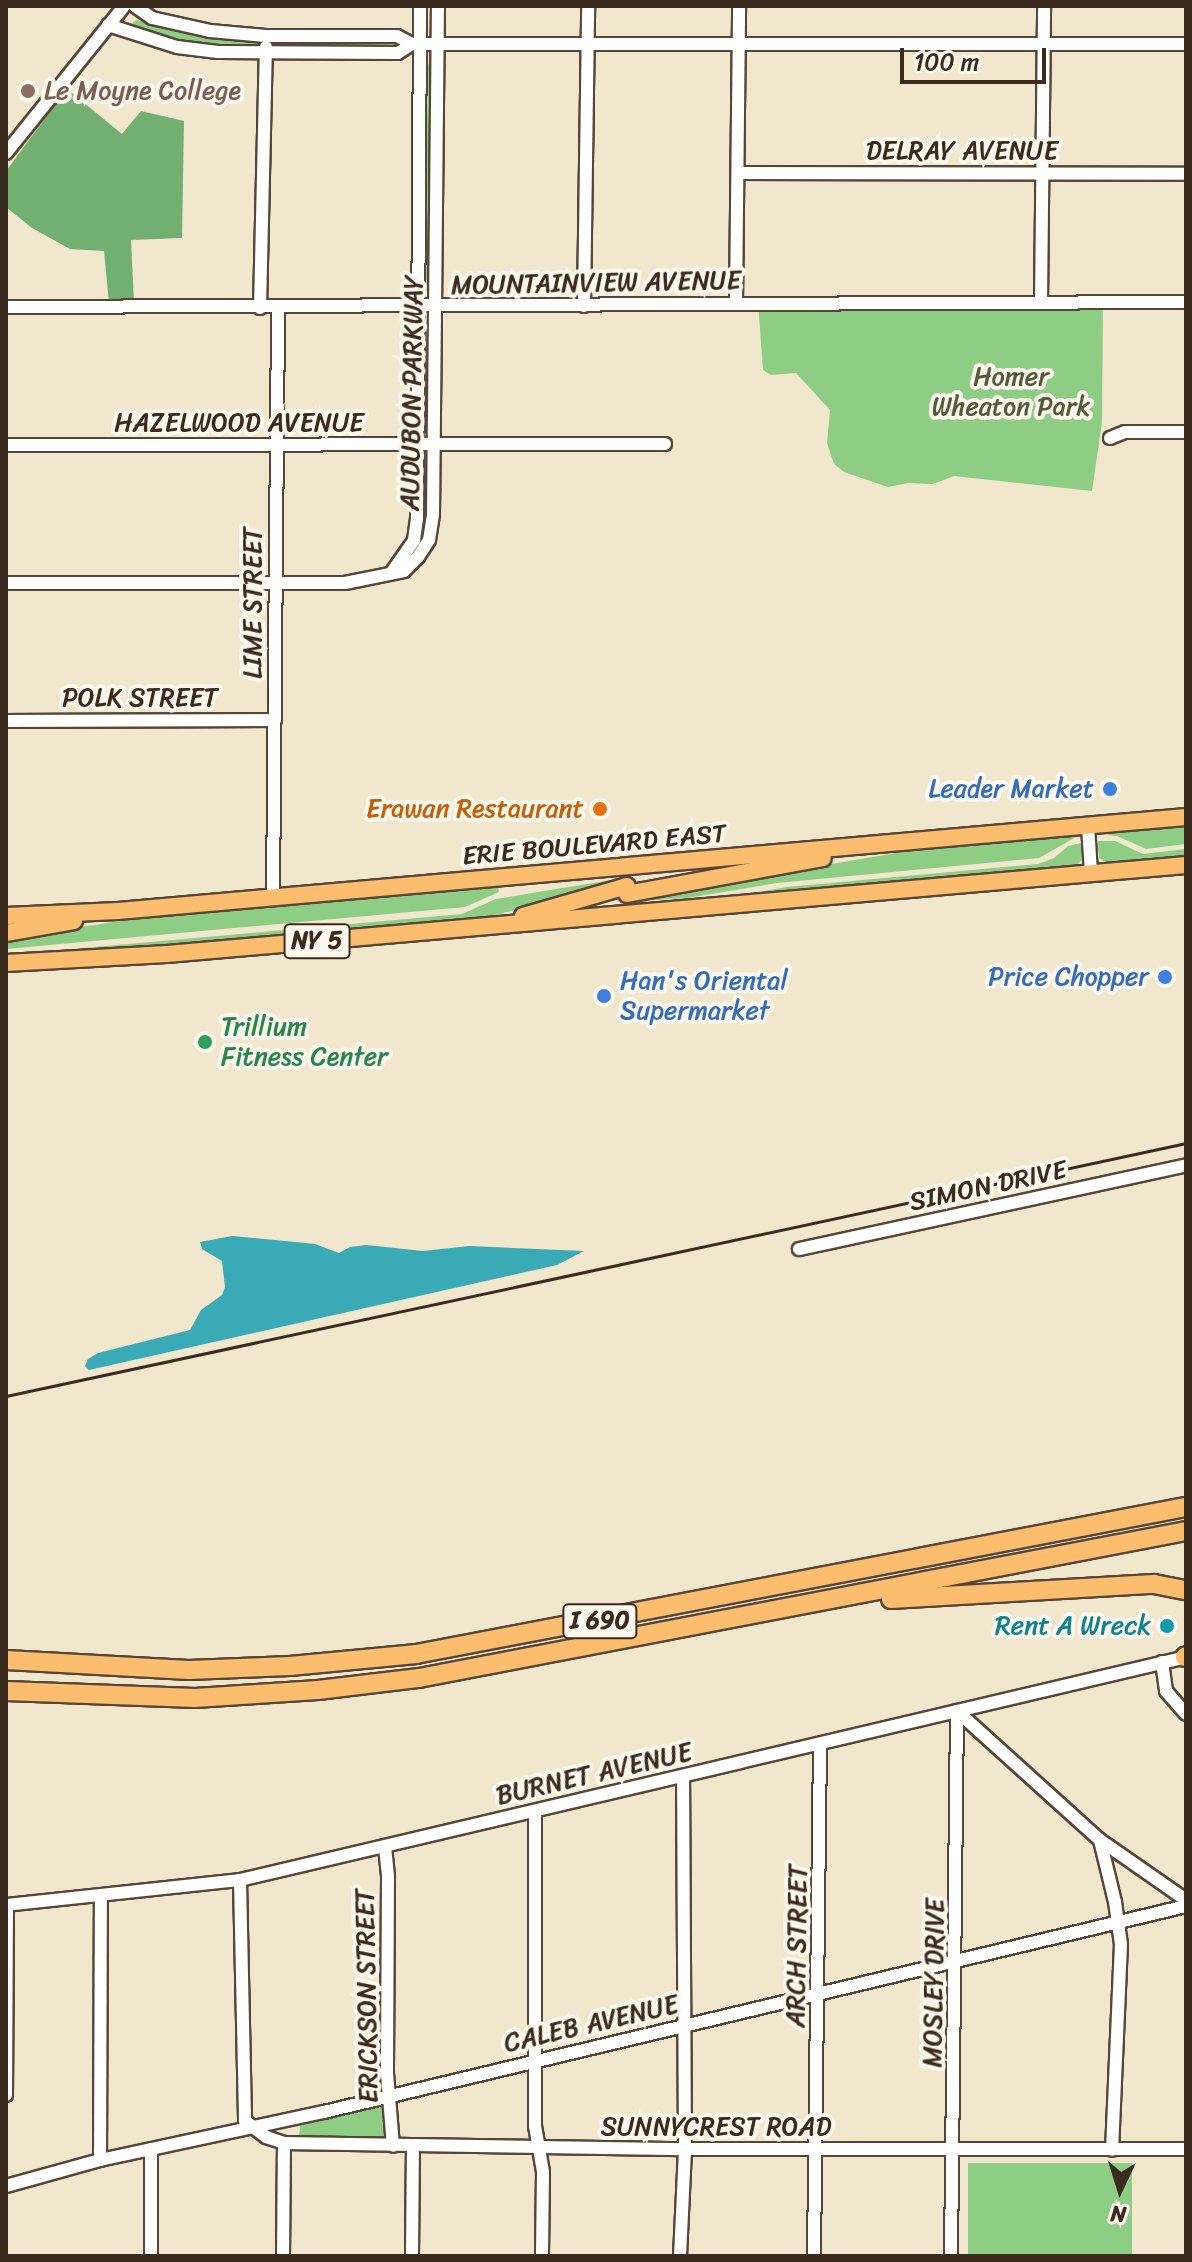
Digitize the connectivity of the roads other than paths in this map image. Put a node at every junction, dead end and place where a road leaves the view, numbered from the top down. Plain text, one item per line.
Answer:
1 (124, 6) edge
2 (135, 6) edge
3 (420, 6) edge
4 (438, 6) edge
5 (588, 6) edge
6 (739, 6) edge
7 (1044, 6) edge
8 (108, 25) junction
9 (266, 36) junction
10 (588, 43) junction
11 (739, 43) junction
12 (416, 44) junction
13 (438, 44) junction
14 (1044, 44) junction
15 (1186, 44) edge
16 (266, 54) junction
17 (6, 153) edge
18 (738, 173) junction
19 (1042, 173) junction
20 (1186, 174) edge
21 (1186, 302) edge
22 (736, 303) junction
23 (1041, 303) junction
24 (419, 306) junction
25 (436, 306) junction
26 (584, 306) junction
27 (6, 307) edge
28 (260, 308) junction
29 (278, 308) junction
30 (1186, 432) edge
31 (1110, 438) dead end
32 (418, 444) junction
33 (433, 444) junction
34 (665, 444) dead end
35 (6, 445) edge
36 (275, 445) junction
37 (419, 544) junction
38 (275, 582) junction
39 (6, 583) edge
40 (275, 720) junction
41 (6, 721) edge
42 (1186, 817) edge
43 (1088, 826) junction
44 (875, 845) junction
45 (1186, 865) edge
46 (626, 867) junction
47 (1091, 873) junction
48 (627, 890) junction
49 (273, 898) junction
50 (118, 911) junction
51 (628, 914) junction
52 (6, 916) edge
53 (499, 925) junction
54 (6, 933) edge
55 (6, 963) edge
56 (1186, 1165) edge
57 (799, 1249) dead end
58 (1186, 1507) edge
59 (1186, 1531) edge
60 (1186, 1590) edge
61 (784, 1610) junction
62 (1186, 1656) edge
63 (6, 1660) edge
64 (1162, 1662) junction
65 (6, 1691) edge
66 (957, 1711) junction
67 (1186, 1714) edge
68 (820, 1744) junction
69 (683, 1776) junction
70 (535, 1811) junction
71 (1100, 1840) junction
72 (385, 1847) junction
73 (240, 1880) junction
74 (101, 1896) junction
75 (1186, 1900) edge
76 (7, 1905) edge
77 (1186, 1906) edge
78 (1119, 1921) junction
79 (956, 1958) junction
80 (818, 1992) junction
81 (685, 2024) junction
82 (534, 2060) junction
83 (6, 2095) edge
84 (388, 2095) junction
85 (250, 2128) junction
86 (284, 2143) junction
87 (393, 2146) junction
88 (413, 2146) junction
89 (537, 2147) junction
90 (151, 2149) junction
91 (685, 2149) junction
92 (816, 2149) junction
93 (954, 2149) junction
94 (1186, 2149) edge
95 (1112, 2150) junction
96 (100, 2160) junction
97 (6, 2186) edge
98 (151, 2256) edge
99 (283, 2256) edge
100 (412, 2256) edge
101 (542, 2256) edge
102 (680, 2256) edge
103 (814, 2256) edge
104 (951, 2256) edge

1 - 8 street
2 - 9 street
3 - 12 street, AUDUBON PARKWAY
4 - 13 street, AUDUBON PARKWAY
5 - 10 street
6 - 11 street
7 - 14 street
8 - 16 street
8 - 17 street
9 - 12 street
9 - 16 street
10 - 11 street
10 - 13 street
10 - 26 street
11 - 14 street
11 - 18 street
12 - 13 street
12 - 16 street
12 - 24 street, AUDUBON PARKWAY
13 - 25 street, AUDUBON PARKWAY
14 - 15 street
14 - 19 street
16 - 28 street
18 - 19 street, DELRAY AVENUE
18 - 22 street
19 - 20 street, DELRAY AVENUE
19 - 23 street
21 - 23 street, MOUNTAINVIEW AVENUE
22 - 23 street, MOUNTAINVIEW AVENUE
22 - 26 street, MOUNTAINVIEW AVENUE
24 - 25 street, MOUNTAINVIEW AVENUE
24 - 29 street, MOUNTAINVIEW AVENUE
24 - 32 street, AUDUBON PARKWAY
25 - 26 street, MOUNTAINVIEW AVENUE
25 - 33 street, AUDUBON PARKWAY
27 - 28 street, MOUNTAINVIEW AVENUE
28 - 29 street, MOUNTAINVIEW AVENUE
29 - 36 street, LIME STREET
30 - 31 street
32 - 33 street, HAZELWOOD AVENUE
32 - 36 street, HAZELWOOD AVENUE
32 - 37 street, AUDUBON PARKWAY
33 - 34 street, HAZELWOOD AVENUE
33 - 37 street, AUDUBON PARKWAY
35 - 36 street, HAZELWOOD AVENUE
36 - 38 street, LIME STREET
37 - 38 street, AUDUBON PARKWAY
38 - 39 street
38 - 40 street, LIME STREET
40 - 41 street, POLK STREET
40 - 49 street, LIME STREET
42 - 43 main road, ERIE BOULEVARD EAST / NY 5
43 - 44 main road, ERIE BOULEVARD EAST / NY 5
43 - 47 street
44 - 46 main road, ERIE BOULEVARD EAST / NY 5
44 - 48 main road
45 - 47 main road, NY 5
46 - 48 street
46 - 49 main road, ERIE BOULEVARD EAST / NY 5
47 - 51 main road, NY 5
48 - 51 street
48 - 53 main road
49 - 50 main road, ERIE BOULEVARD EAST / NY 5
50 - 52 main road, ERIE BOULEVARD EAST / NY 5
50 - 54 main road
51 - 53 main road, NY 5
53 - 55 main road, NY 5
56 - 57 street, SIMON DRIVE
58 - 63 highway, I 690
59 - 61 highway, I 690
60 - 61 highway
61 - 65 highway, I 690
62 - 64 street, BURNET AVENUE
64 - 66 street, BURNET AVENUE
64 - 67 street
66 - 68 street, BURNET AVENUE
66 - 71 street
66 - 79 street, MOSLEY DRIVE
68 - 69 street, BURNET AVENUE
68 - 80 street, ARCH STREET
69 - 70 street, BURNET AVENUE
69 - 81 street
70 - 72 street, BURNET AVENUE
70 - 82 street
71 - 75 street
71 - 78 street
72 - 73 street, BURNET AVENUE
72 - 84 street, ERICKSON STREET
73 - 74 street, BURNET AVENUE
73 - 85 street
74 - 76 street, BURNET AVENUE
74 - 96 street
76 - 83 street
77 - 78 street, CALEB AVENUE
78 - 79 street, CALEB AVENUE
78 - 95 street
79 - 80 street, CALEB AVENUE
79 - 93 street, MOSLEY DRIVE
80 - 81 street, CALEB AVENUE
80 - 92 street, ARCH STREET
81 - 82 street, CALEB AVENUE
81 - 91 street
82 - 84 street, CALEB AVENUE
82 - 89 street
84 - 85 street, CALEB AVENUE
84 - 87 street, ERICKSON STREET
85 - 86 street, SUNNYCREST ROAD
85 - 90 street, CALEB AVENUE
86 - 87 street, SUNNYCREST ROAD
86 - 99 street
87 - 88 street, SUNNYCREST ROAD
88 - 89 street, SUNNYCREST ROAD
88 - 100 street
89 - 91 street, SUNNYCREST ROAD
89 - 101 street
90 - 96 street, CALEB AVENUE
90 - 98 street
91 - 92 street, SUNNYCREST ROAD
91 - 102 street
92 - 93 street, SUNNYCREST ROAD
92 - 103 street, ARCH STREET
93 - 95 street, SUNNYCREST ROAD
93 - 104 street, MOSLEY DRIVE
94 - 95 street, SUNNYCREST ROAD
96 - 97 street, CALEB AVENUE

